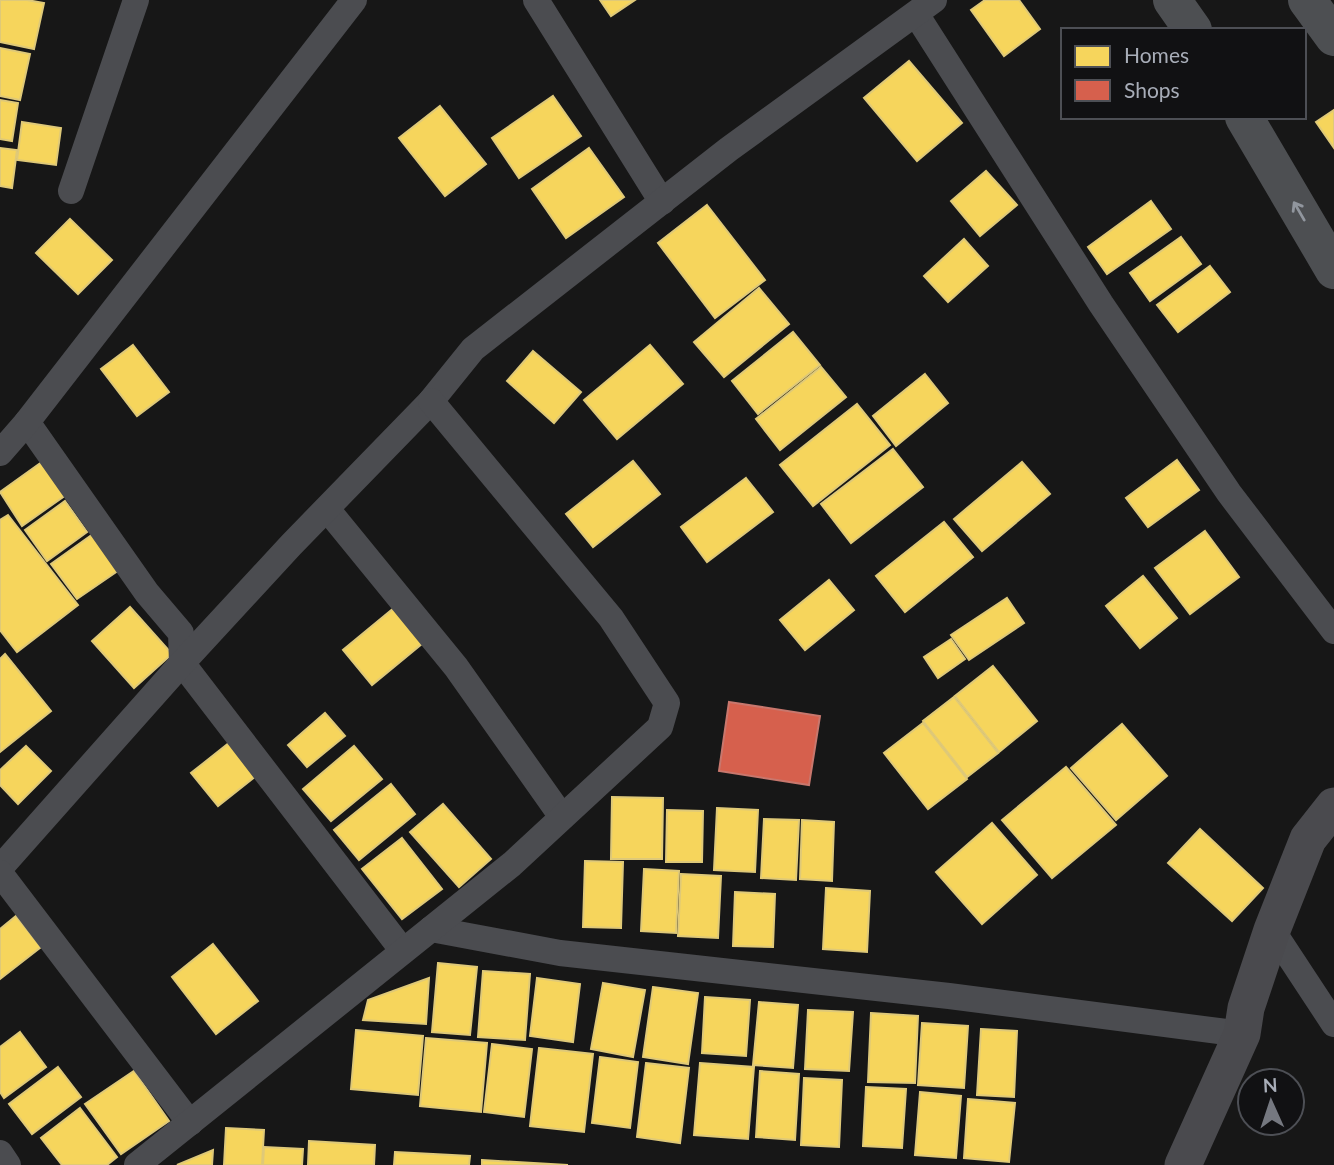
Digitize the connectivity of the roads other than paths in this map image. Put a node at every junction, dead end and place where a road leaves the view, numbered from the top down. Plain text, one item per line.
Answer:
1 (136, 0) edge
2 (354, 0) edge
3 (536, 0) edge
4 (1172, 0) edge
5 (1307, 0) edge
6 (925, 7) edge
7 (1192, 28) edge
8 (1334, 37) edge
9 (1245, 119) edge
10 (71, 191) dead end
11 (662, 202) junction
12 (1334, 270) edge
13 (431, 401) junction
14 (27, 422) junction
15 (0, 453) edge
16 (327, 509) junction
17 (1334, 631) edge
18 (181, 663) junction
19 (1334, 806) edge
20 (562, 817) junction
21 (0, 870) edge
22 (431, 929) junction
23 (1272, 930) junction
24 (403, 951) junction
25 (1334, 1024) edge
26 (1242, 1034) junction
27 (190, 1123) junction
28 (0, 1153) edge
29 (8, 1165) edge
30 (137, 1165) edge
31 (1184, 1165) edge

1 - 10 street
2 - 14 street
3 - 11 street
4 - 7 main road
5 - 8 main road
6 - 11 street
6 - 17 street
12 -> 9 main road
11 - 13 street
13 - 16 street
13 - 20 street
14 - 15 street
14 - 18 street
16 - 18 street
16 - 20 street
18 - 21 street
18 - 24 street
19 - 23 street
20 - 22 street
21 - 27 street
22 - 24 street
22 - 26 street
23 - 25 street
23 - 26 street
24 - 27 street
26 - 31 street
27 - 30 street
28 - 29 street

